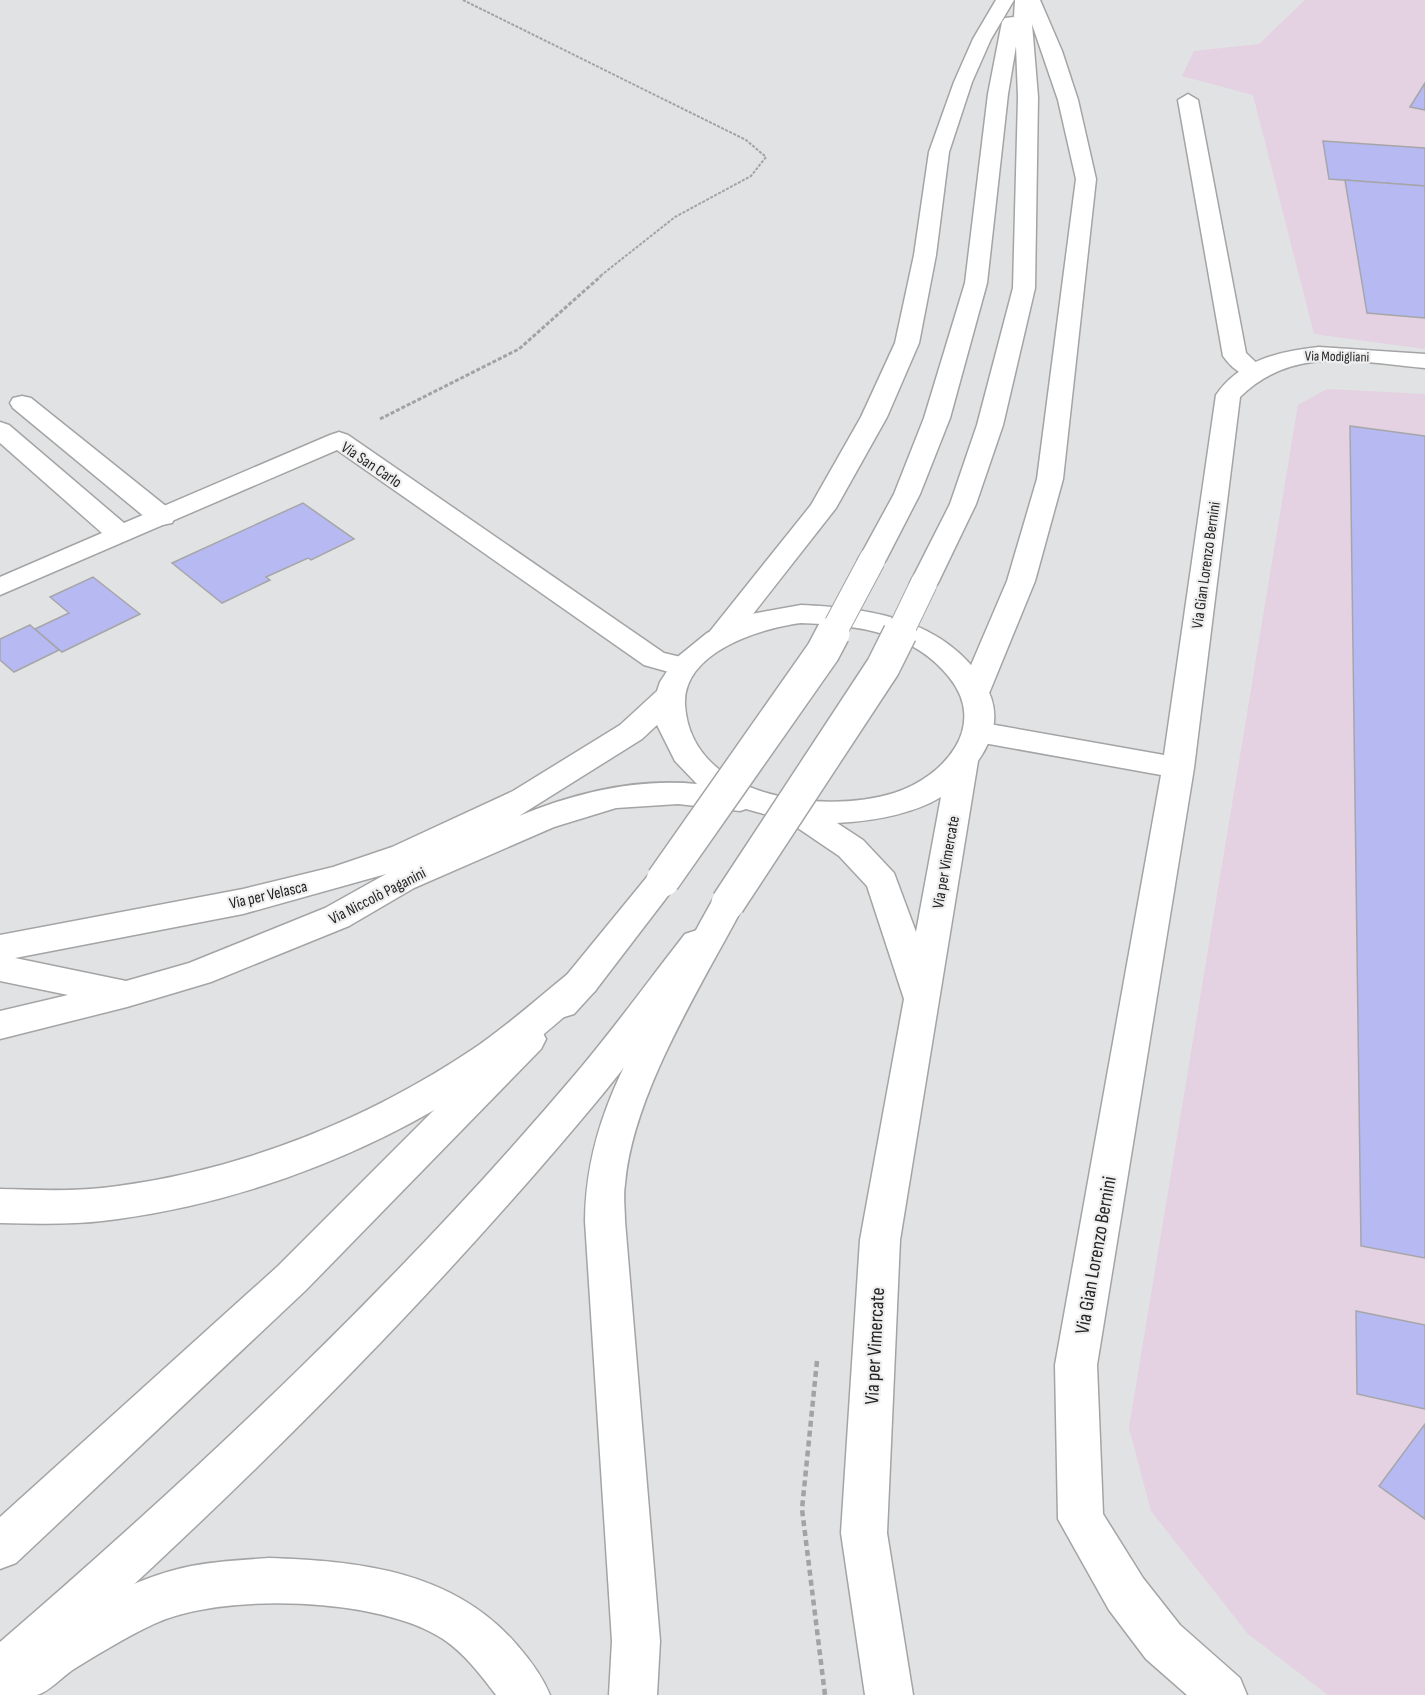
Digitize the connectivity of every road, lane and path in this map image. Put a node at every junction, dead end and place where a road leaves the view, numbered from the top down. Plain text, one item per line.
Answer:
1 (462, 0) edge
2 (1005, 0) edge
3 (1016, 0) edge
4 (1022, 0) edge
5 (1031, 0) edge
6 (1188, 100) dead end
7 (1425, 361) edge
8 (1253, 371) junction
9 (22, 404) dead end
10 (0, 430) edge
11 (339, 440) junction
12 (162, 517) junction
13 (121, 535) junction
14 (0, 587) edge
15 (721, 636) junction
16 (683, 667) junction
17 (975, 691) junction
18 (670, 696) junction
19 (978, 732) junction
20 (963, 762) junction
21 (1178, 768) junction
22 (522, 799) junction
23 (756, 802) junction
24 (796, 811) junction
25 (402, 880) junction
26 (728, 903) junction
27 (0, 948) edge
28 (0, 968) edge
29 (582, 982) junction
30 (127, 994) junction
31 (921, 998) junction
32 (0, 1025) edge
33 (0, 1206) edge
34 (0, 1547) edge
35 (0, 1674) edge
36 (0, 1693) edge
37 (526, 1695) edge
38 (633, 1695) edge
39 (889, 1695) edge
40 (1223, 1695) edge

1 - 11 path
2 - 15 main road
3 - 29 main road, bridge
4 - 26 main road, bridge
5 - 17 main road
6 - 8 main road
7 - 8 main road, Via Modigliani
8 - 21 main road, Via Gian Lorenzo Bernini
9 - 12 main road
10 - 13 main road
11 - 12 main road, Via San Carlo
11 - 16 main road, Via San Carlo
12 - 13 main road, Via San Carlo
13 - 14 main road, Via San Carlo
15 - 16 main road
15 - 17 main road
16 - 18 main road
17 - 19 main road
18 - 22 main road, Via per Velasca
18 - 23 main road
19 - 20 main road
19 - 21 main road
20 - 24 main road
20 - 31 main road, Via per Vimercate
21 - 40 main road, Via Gian Lorenzo Bernini
22 - 25 main road, Via per Velasca
22 - 27 main road, Via per Velasca
23 - 24 main road
23 - 25 main road, Via Niccolò Paganini
24 - 31 main road, Via per Vimercate
25 - 30 main road, Via Niccolò Paganini
26 - 35 main road
26 - 38 main road
28 - 30 main road
29 - 33 main road
29 - 34 main road
30 - 32 main road, Via Niccolò Paganini
31 - 39 main road, Via per Vimercate
36 - 37 main road

